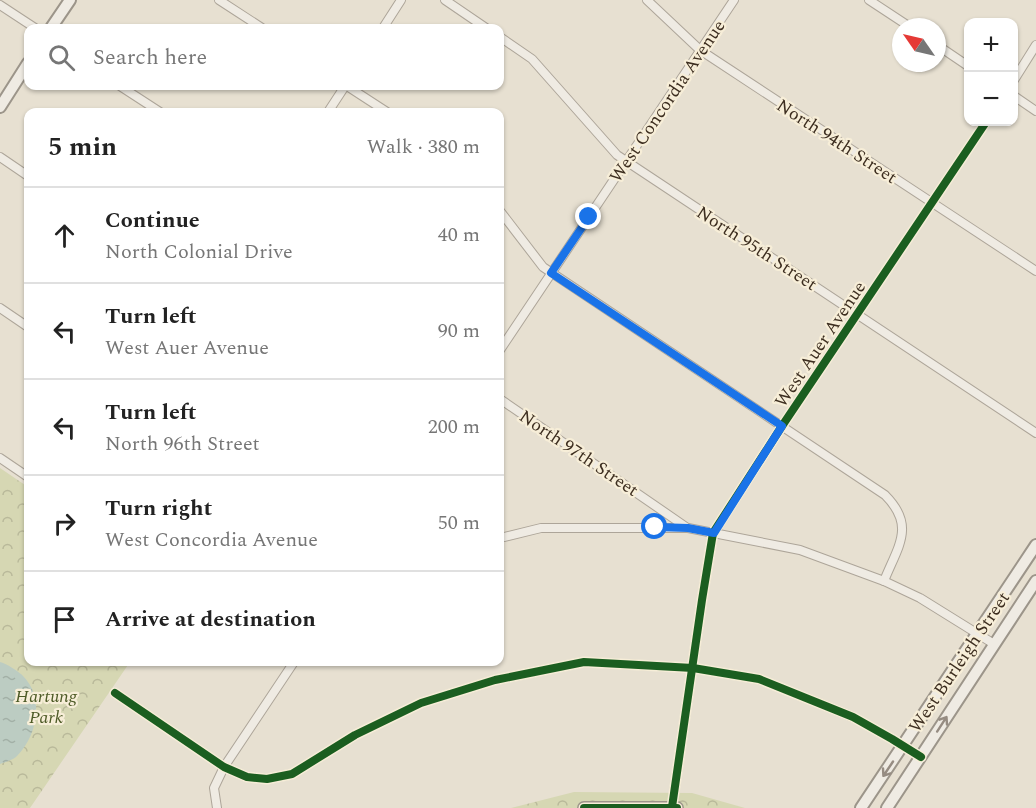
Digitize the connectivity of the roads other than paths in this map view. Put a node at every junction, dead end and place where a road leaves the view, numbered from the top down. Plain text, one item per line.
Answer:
1 (70, 0) edge
2 (219, 0) edge
3 (401, 0) edge
4 (445, 0) edge
5 (647, 0) edge
6 (734, 0) edge
7 (869, 0) edge
8 (0, 5) edge
9 (896, 18) edge
10 (29, 24) edge
11 (54, 24) edge
12 (256, 24) edge
13 (386, 24) edge
14 (480, 24) edge
15 (504, 41) edge
16 (1036, 45) edge
17 (700, 50) junction
18 (946, 51) edge
19 (964, 63) edge
20 (24, 69) edge
21 (1018, 74) edge
22 (126, 90) edge
23 (343, 90) edge
24 (352, 90) edge
25 (1018, 99) edge
26 (0, 107) edge
27 (154, 108) edge
28 (331, 108) edge
29 (381, 108) edge
30 (1036, 111) edge
31 (983, 126) edge
32 (0, 157) edge
33 (627, 162) junction
34 (24, 173) edge
35 (932, 203) junction
36 (504, 216) edge
37 (1036, 271) edge
38 (551, 273) junction
39 (0, 308) edge
40 (858, 314) junction
41 (24, 324) edge
42 (504, 344) edge
43 (504, 402) edge
44 (782, 426) junction
45 (1036, 433) edge
46 (0, 458) edge
47 (24, 474) edge
48 (688, 528) junction
49 (714, 533) junction
50 (504, 537) edge
51 (1036, 545) edge
52 (884, 581) junction
53 (1036, 581) edge
54 (978, 633) junction
55 (994, 644) junction
56 (291, 666) edge
57 (693, 668) junction
58 (115, 693) dead end
59 (903, 746) junction
60 (921, 757) junction
61 (224, 767) junction
62 (674, 807) edge
63 (217, 808) edge
64 (584, 808) edge
65 (861, 808) edge
66 (887, 808) edge

1 - 11 main road
2 - 12 street
3 - 13 street
4 - 14 street
5 - 17 street, North 94th Street
6 - 17 street, West Concordia Avenue
7 - 9 street
8 - 10 street
15 - 33 street, North 95th Street
16 - 21 street
17 - 33 street, West Concordia Avenue
17 - 35 street, North 94th Street
18 - 19 street
20 - 26 main road
22 - 27 street
23 - 28 street
24 - 29 street
25 - 30 street
31 - 35 street, West Auer Avenue
32 - 34 street
33 - 38 street, West Concordia Avenue
33 - 40 street, North 95th Street
35 - 37 street, North 94th Street
35 - 40 street, West Auer Avenue
36 - 38 street
38 - 42 street, West Concordia Avenue
38 - 44 street
39 - 41 street
40 - 44 street, West Auer Avenue
40 - 45 street, North 95th Street
43 - 48 street, North 97th Street
44 - 49 street, West Auer Avenue
44 - 52 street
46 - 47 street
48 - 49 street
48 - 50 street
49 - 52 street
49 - 57 street, West Auer Avenue
51 - 54 main road, West Burleigh Street
52 - 54 street
53 - 55 main road, West Burleigh Street
54 - 55 street
54 - 59 main road, West Burleigh Street
60 -> 55 main road, West Burleigh Street
56 - 61 street
57 - 59 street
57 - 61 street
57 - 62 street, West Auer Avenue
58 - 61 street
59 - 60 street
59 -> 65 main road, West Burleigh Street
60 - 66 main road, West Burleigh Street
61 - 63 street
62 - 64 main road

